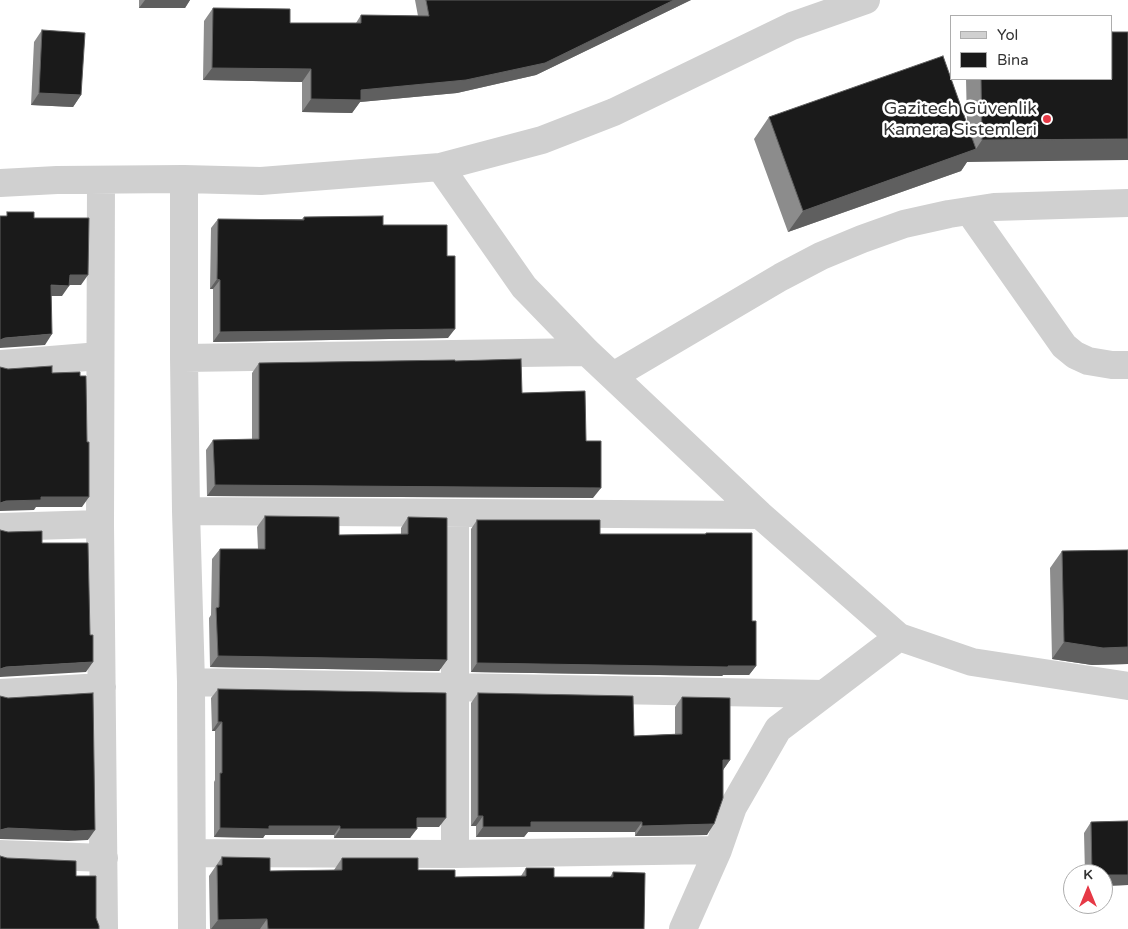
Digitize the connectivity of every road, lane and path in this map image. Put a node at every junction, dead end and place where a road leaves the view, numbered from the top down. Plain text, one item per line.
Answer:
1 (866, 0) edge
2 (440, 167) junction
3 (184, 179) junction
4 (102, 180) junction
5 (0, 183) edge
6 (1128, 203) edge
7 (969, 211) junction
8 (587, 352) junction
9 (100, 356) junction
10 (184, 358) junction
11 (0, 364) edge
12 (1128, 365) edge
13 (613, 376) junction
14 (186, 511) junction
15 (455, 513) junction
16 (760, 515) junction
17 (100, 524) junction
18 (0, 527) edge
19 (899, 637) junction
20 (192, 682) junction
21 (1128, 686) edge
22 (102, 687) junction
23 (455, 687) junction
24 (0, 693) edge
25 (824, 694) junction
26 (718, 850) junction
27 (192, 853) junction
28 (0, 854) edge
29 (455, 854) junction
30 (104, 858) junction
31 (104, 929) edge
32 (192, 929) edge
33 (684, 929) edge

1 - 2 street
2 - 3 street
2 - 8 street
3 - 4 street
3 - 10 street
4 - 5 street
4 - 9 street
6 - 7 street
7 - 12 street
7 - 13 street
8 - 10 street
8 - 13 street
9 - 11 street
9 - 17 street
10 - 14 street
13 - 16 street
14 - 15 street
14 - 20 street
15 - 16 street
15 - 23 street
16 - 19 street
17 - 18 street
17 - 22 street
19 - 21 street
19 - 25 street
20 - 23 street
20 - 27 street
22 - 24 street
22 - 30 street
23 - 25 street
23 - 29 street
25 - 26 street
26 - 29 street
26 - 33 street
27 - 29 street
27 - 32 street
28 - 30 street
30 - 31 street

